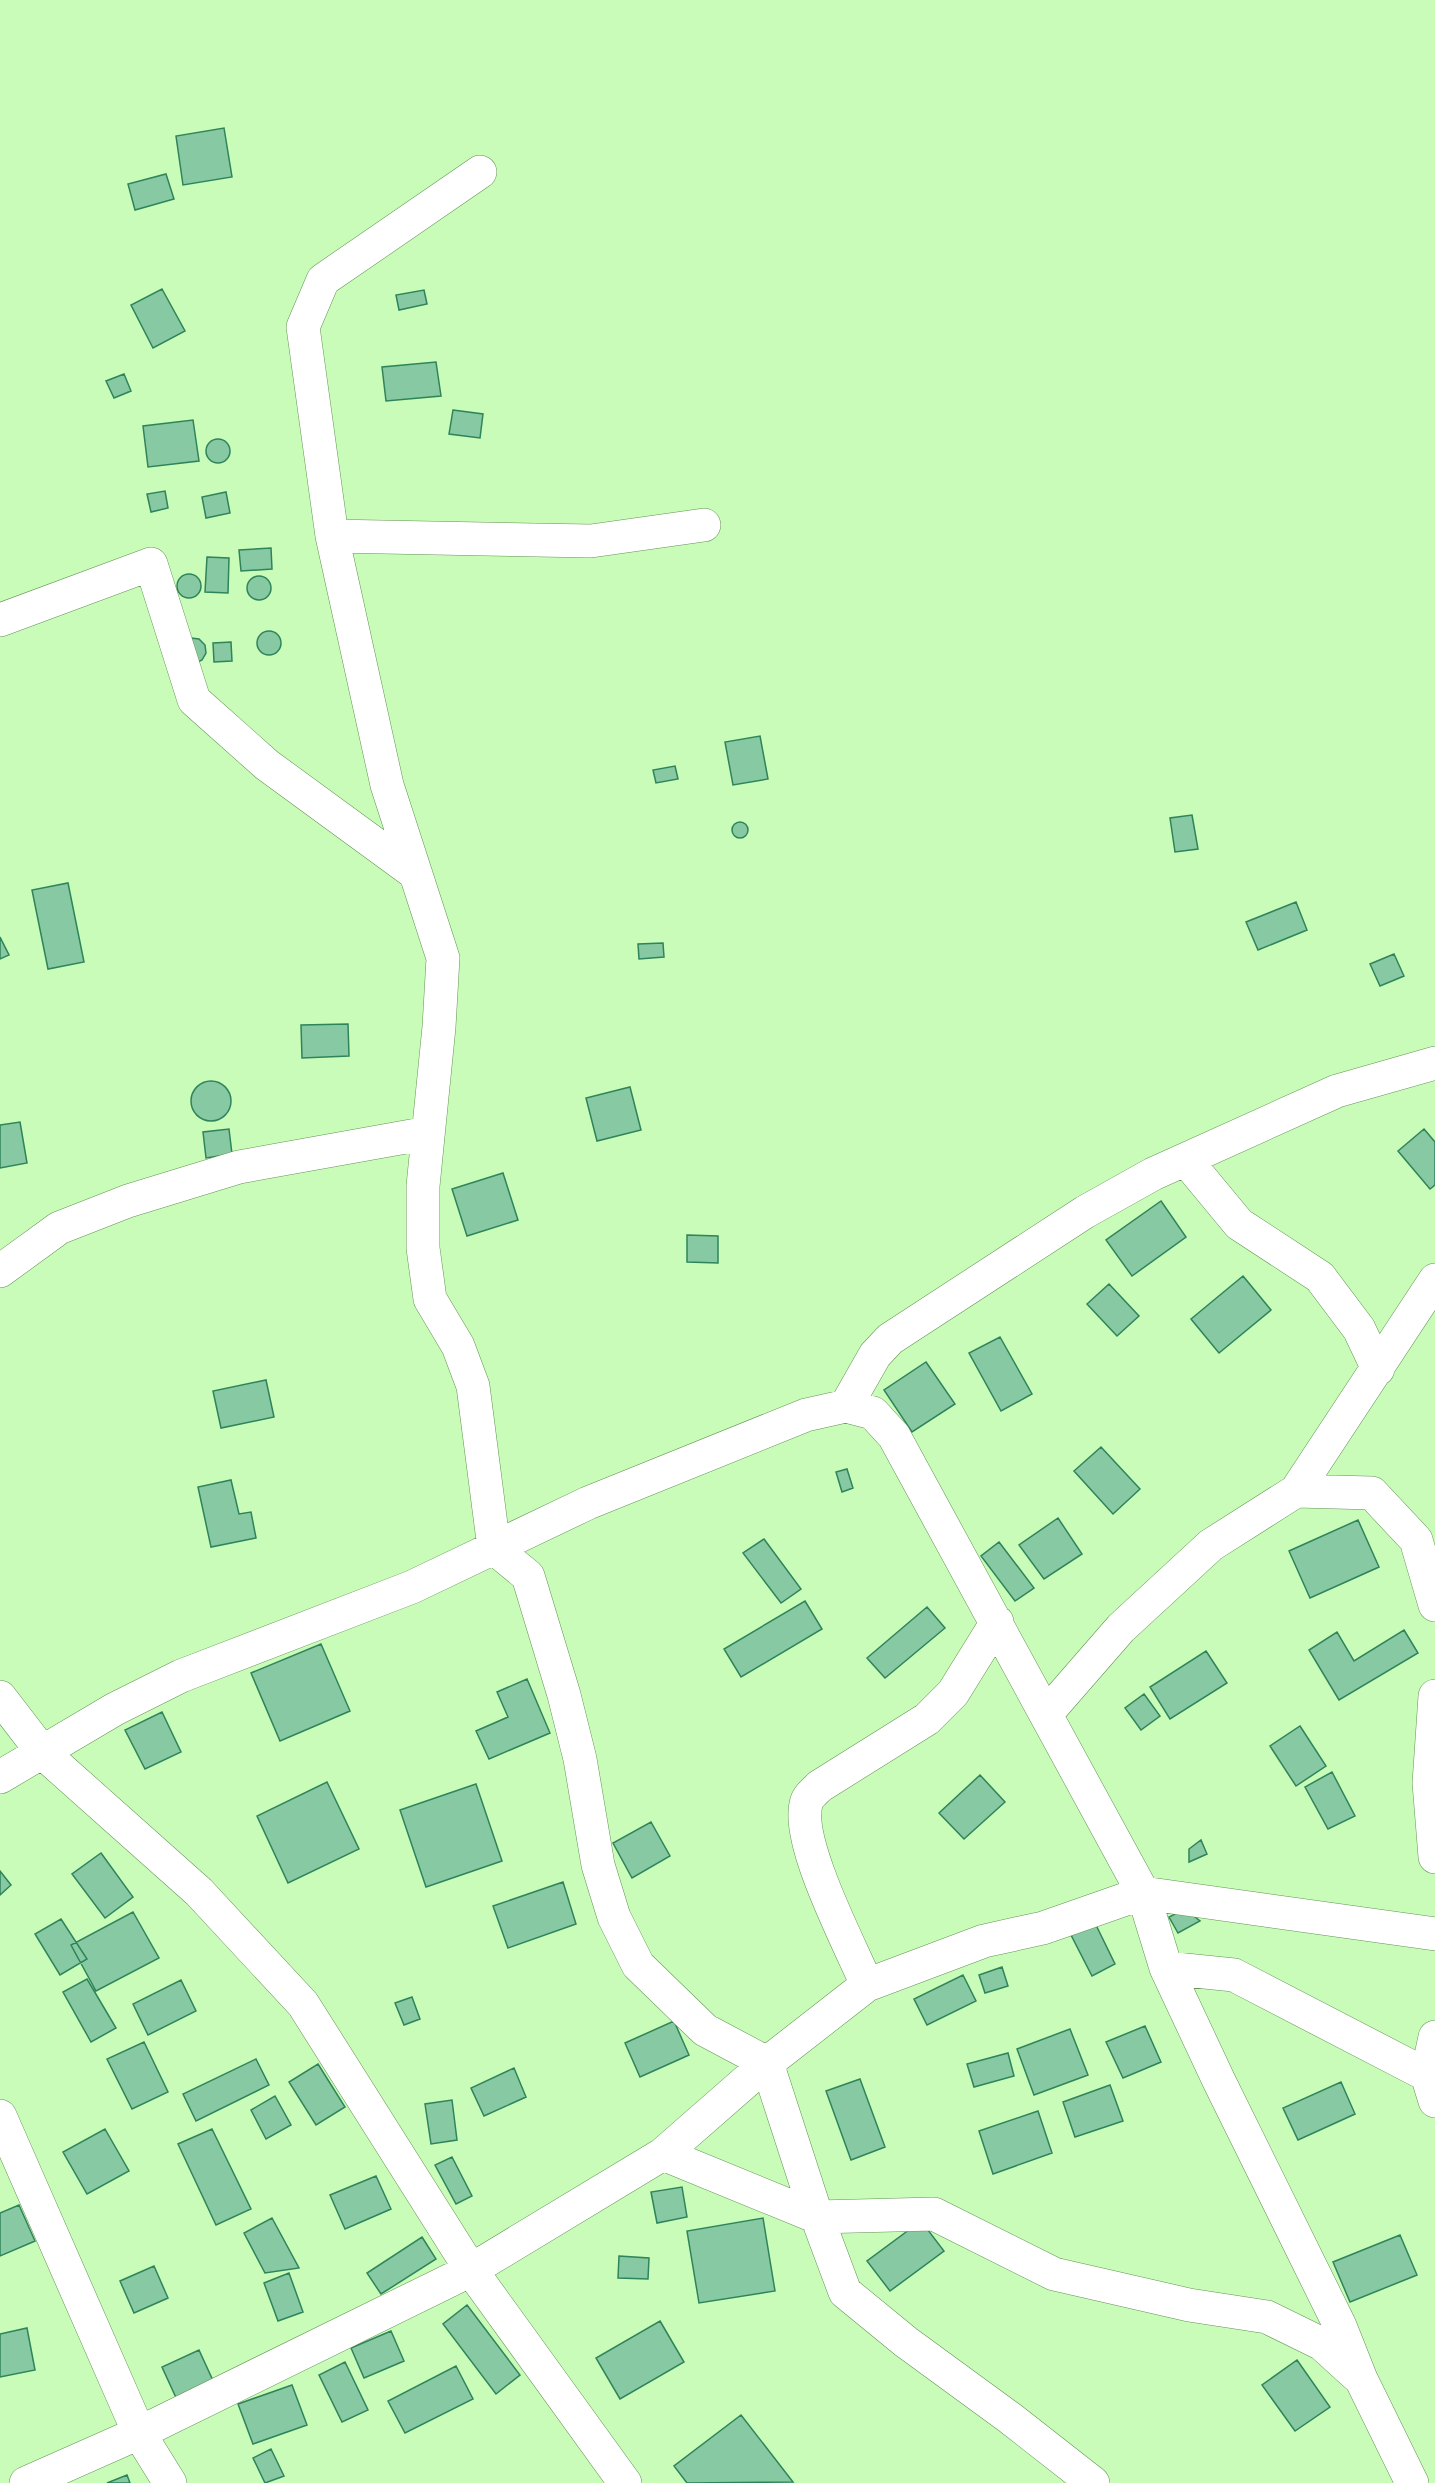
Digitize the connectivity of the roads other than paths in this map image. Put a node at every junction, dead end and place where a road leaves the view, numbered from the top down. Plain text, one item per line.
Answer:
1 (480, 172) dead end
2 (704, 525) dead end
3 (332, 536) junction
4 (0, 620) edge
5 (416, 874) junction
6 (1435, 1063) edge
7 (428, 1133) junction
8 (1186, 1160) junction
9 (0, 1271) edge
10 (1435, 1280) edge
11 (1378, 1368) junction
12 (846, 1406) junction
13 (1296, 1491) junction
14 (494, 1548) junction
15 (1425, 1551) edge
16 (1435, 1605) edge
17 (997, 1622) junction
18 (1435, 1696) edge
19 (0, 1697) edge
20 (1047, 1713) junction
21 (43, 1753) junction
22 (0, 1777) edge
23 (1435, 1857) edge
24 (1143, 1893) junction
25 (1435, 1934) edge
26 (1166, 1968) junction
27 (867, 1985) junction
28 (1435, 2037) edge
29 (767, 2063) junction
30 (1431, 2088) edge
31 (0, 2116) edge
32 (663, 2154) junction
33 (817, 2217) junction
34 (471, 2270) junction
35 (1361, 2379) junction
36 (139, 2433) junction
37 (26, 2483) edge
38 (170, 2483) edge
39 (625, 2483) edge
40 (1093, 2483) edge
41 (1412, 2483) edge

1 - 3 street
2 - 3 street
3 - 5 street
4 - 5 street
5 - 7 street
6 - 8 street
7 - 9 street
7 - 14 street
8 - 11 street
8 - 12 street
10 - 11 street
11 - 13 street
12 - 14 street
12 - 17 street
13 - 15 street
13 - 20 street
14 - 21 street
14 - 29 street
15 - 16 street
17 - 20 street
17 - 27 street
18 - 23 street
19 - 21 street
20 - 24 street
21 - 22 street
21 - 34 street
24 - 25 street
24 - 26 street
24 - 27 street
26 - 30 street
26 - 35 street
27 - 29 street
28 - 30 street
29 - 32 street
29 - 33 street
31 - 36 street
32 - 33 street
32 - 34 street
33 - 35 street
33 - 40 street
34 - 36 street
34 - 39 street
35 - 41 street
36 - 37 street
36 - 38 street

